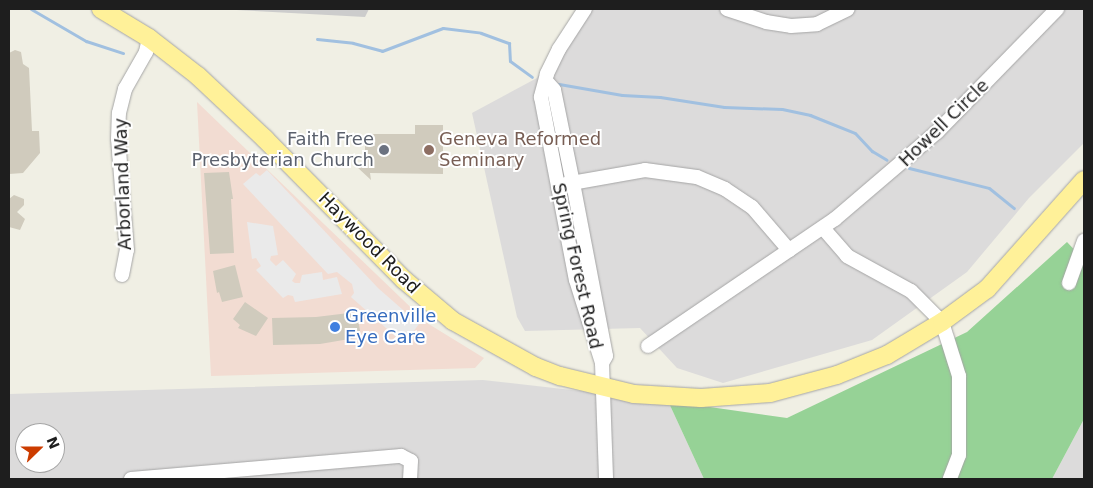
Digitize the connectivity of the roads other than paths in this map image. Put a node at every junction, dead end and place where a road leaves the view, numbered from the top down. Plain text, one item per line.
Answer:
1 (101, 9) edge
2 (585, 9) edge
3 (726, 9) edge
4 (848, 9) edge
5 (1056, 9) edge
6 (149, 38) junction
7 (546, 81) junction
8 (1084, 180) edge
9 (573, 183) junction
10 (558, 185) junction
11 (823, 228) junction
12 (1084, 241) edge
13 (790, 250) junction
14 (122, 275) dead end
15 (1069, 283) dead end
16 (942, 322) junction
17 (648, 346) dead end
18 (602, 364) junction
19 (602, 386) junction
20 (130, 479) edge
21 (410, 479) edge
22 (606, 479) edge
23 (950, 479) edge

1 - 6 main road, Haywood Road
2 - 7 street, Spring Forest Road
3 - 4 street
5 - 11 street, Howell Circle
6 - 14 street, Arborland Way
6 - 19 main road, Haywood Road
7 - 9 street, Spring Forest Road
7 - 10 street, Spring Forest Road
8 - 16 main road, Haywood Road
9 - 10 street
9 - 13 street
9 - 18 street, Spring Forest Road
10 - 18 street, Spring Forest Road
11 - 13 street, Howell Circle
11 - 16 street
12 - 15 street
13 - 17 street, Howell Circle
16 - 19 main road, Haywood Road
16 - 23 street
18 - 19 street, Spring Forest Road
19 - 22 street
20 - 21 street

